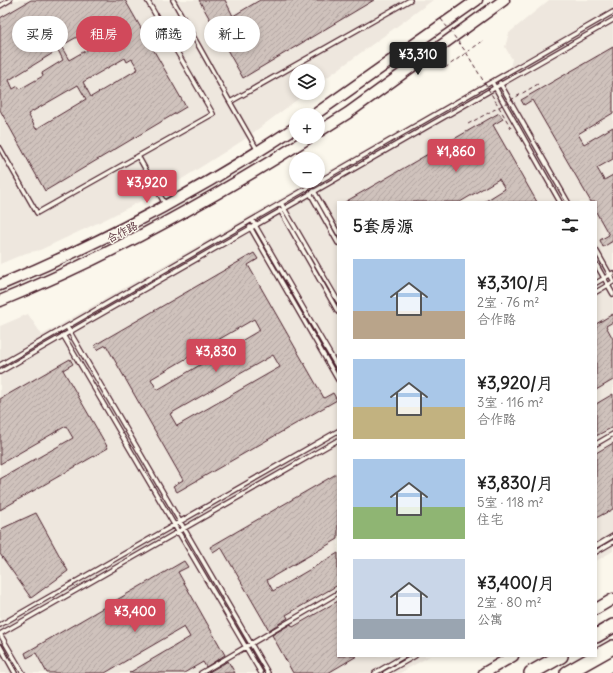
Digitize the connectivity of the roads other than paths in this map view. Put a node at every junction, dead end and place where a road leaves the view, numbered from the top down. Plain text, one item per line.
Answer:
1 (10, 0) edge
2 (147, 0) edge
3 (173, 0) edge
4 (410, 0) edge
5 (477, 0) edge
6 (504, 0) edge
7 (0, 6) edge
8 (613, 12) edge
9 (613, 20) edge
10 (498, 79) junction
11 (492, 82) junction
12 (501, 84) junction
13 (495, 88) junction
14 (230, 102) junction
15 (324, 108) edge
16 (325, 127) edge
17 (289, 132) edge
18 (298, 144) edge
19 (0, 148) edge
20 (258, 152) junction
21 (138, 156) junction
22 (325, 178) edge
23 (307, 188) joint
24 (312, 188) edge
25 (314, 192) junction
26 (310, 194) junction
27 (559, 201) edge
28 (567, 201) edge
29 (279, 204) junction
30 (166, 207) junction
31 (284, 209) junction
32 (280, 211) junction
33 (252, 220) junction
34 (247, 223) junction
35 (256, 226) junction
36 (250, 228) junction
37 (337, 231) edge
38 (337, 241) edge
39 (597, 252) edge
40 (597, 266) edge
41 (612, 274) edge
42 (604, 278) junction
43 (613, 281) edge
44 (597, 282) edge
45 (0, 285) edge
46 (608, 285) junction
47 (597, 291) edge
48 (613, 294) edge
49 (337, 299) edge
50 (0, 301) edge
51 (337, 310) edge
52 (66, 327) junction
53 (61, 330) junction
54 (70, 332) junction
55 (64, 336) junction
56 (0, 365) edge
57 (337, 366) edge
58 (0, 372) edge
59 (337, 378) edge
60 (337, 432) edge
61 (613, 434) edge
62 (337, 441) edge
63 (597, 443) edge
64 (180, 522) junction
65 (174, 525) junction
66 (184, 529) junction
67 (178, 532) junction
68 (613, 536) edge
69 (613, 542) edge
70 (597, 545) edge
71 (597, 551) edge
72 (337, 595) edge
73 (613, 599) edge
74 (597, 608) edge
75 (0, 625) edge
76 (613, 626) edge
77 (0, 634) edge
78 (597, 635) edge
79 (251, 644) junction
80 (0, 646) edge
81 (246, 647) junction
82 (613, 647) edge
83 (597, 656) edge
84 (402, 657) edge
85 (413, 657) edge
86 (512, 657) edge
87 (559, 657) edge
88 (595, 657) edge
89 (15, 673) edge
90 (23, 673) edge
91 (201, 673) edge
92 (261, 673) edge
93 (268, 673) edge
94 (375, 673) edge
95 (385, 673) edge
96 (484, 673) edge
97 (531, 673) edge
98 (567, 673) edge

1 - 7 lane
2 - 21 lane
3 - 14 lane
4 - 14 lane
5 - 15 main road
6 - 16 main road
8 - 10 lane
9 - 12 lane
10 - 11 lane
10 - 12 lane
11 - 13 lane
11 - 22 lane
12 - 13 lane
12 - 28 lane
13 - 25 lane
13 - 27 lane
14 - 20 lane
17 - 20 main road, 合作路
18 - 50 main road, 合作路
19 - 21 lane
20 - 30 main road, 合作路
21 - 30 lane
23 - 26 lane
23 - 29 lane
24 - 25 lane
25 - 26 lane
25 - 37 lane
26 - 31 lane
26 - 38 lane
29 - 31 lane
29 - 32 lane
29 - 33 lane
30 - 45 main road, 合作路
31 - 32 lane
31 - 49 lane
32 - 35 lane
32 - 51 lane
33 - 34 lane
33 - 35 lane
34 - 36 lane
34 - 52 lane
35 - 36 lane
35 - 57 lane
36 - 54 lane
36 - 59 lane
39 - 41 lane
40 - 42 lane
41 - 42 lane
41 - 43 lane
42 - 44 lane
42 - 46 lane
43 - 46 lane
46 - 47 lane
46 - 48 lane
52 - 53 lane
52 - 54 lane
53 - 55 lane
53 - 56 lane
54 - 55 lane
54 - 64 lane
55 - 58 lane
55 - 65 lane
60 - 64 lane
61 - 63 lane
62 - 66 lane
64 - 65 lane
64 - 66 lane
65 - 67 lane
65 - 75 lane
66 - 67 lane
66 - 79 lane
67 - 77 lane
67 - 81 lane
68 - 70 lane
69 - 71 lane
72 - 79 lane
73 - 74 main road
76 - 78 highway
77 - 90 lane
79 - 81 lane
79 - 93 lane
80 - 89 lane
81 - 91 lane
81 - 92 lane
82 - 83 highway
84 - 94 lane
85 - 95 lane
86 - 96 main road
87 - 97 highway
88 - 98 highway

